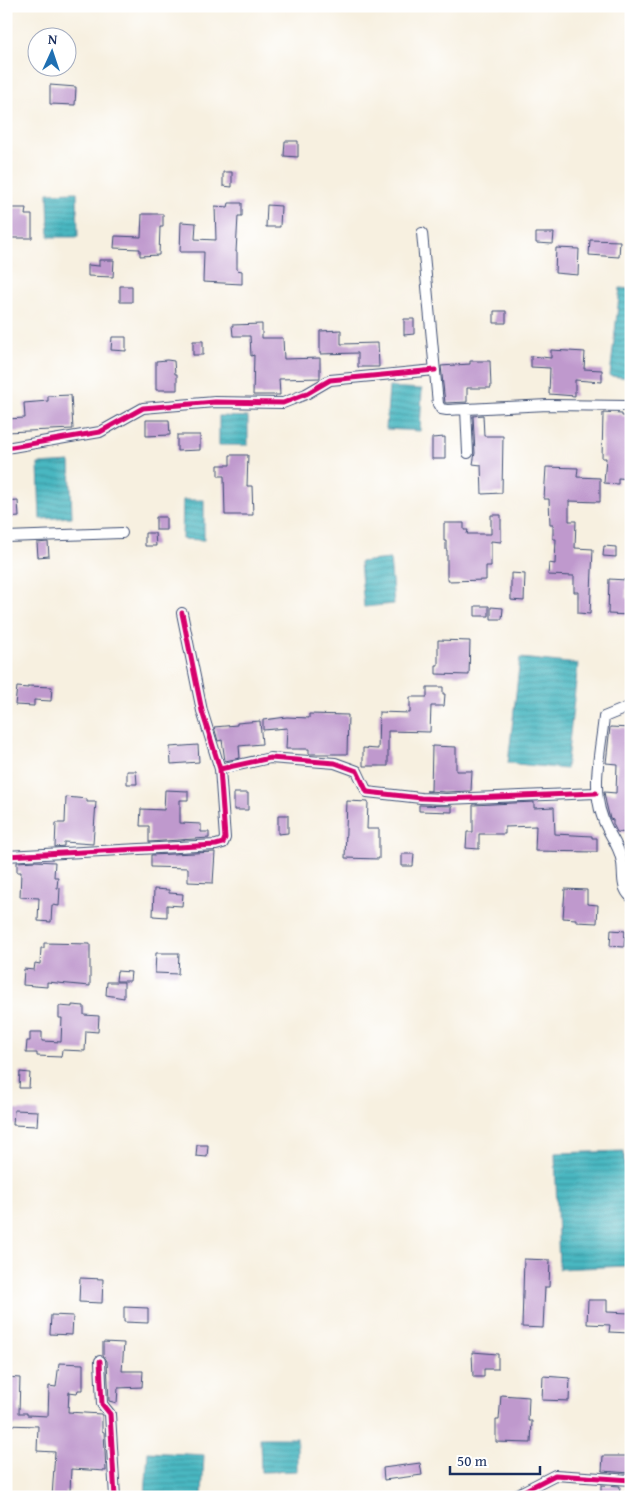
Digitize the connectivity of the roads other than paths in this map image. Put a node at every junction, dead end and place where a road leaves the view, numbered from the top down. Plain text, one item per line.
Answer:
1 (422, 233) dead end
2 (435, 370) junction
3 (631, 406) edge
4 (466, 409) junction
5 (6, 448) edge
6 (468, 452) dead end
7 (122, 533) dead end
8 (6, 537) edge
9 (182, 613) dead end
10 (631, 706) edge
11 (220, 769) junction
12 (596, 793) junction
13 (6, 856) edge
14 (631, 897) edge
15 (100, 1361) dead end
16 (631, 1480) edge
17 (115, 1497) edge
18 (512, 1497) edge

1 - 2 street
2 - 4 street
2 - 5 street
3 - 4 street
4 - 6 street
7 - 8 street
9 - 11 street
10 - 12 street
11 - 12 street
11 - 13 street
12 - 14 street
15 - 17 street
16 - 18 street

